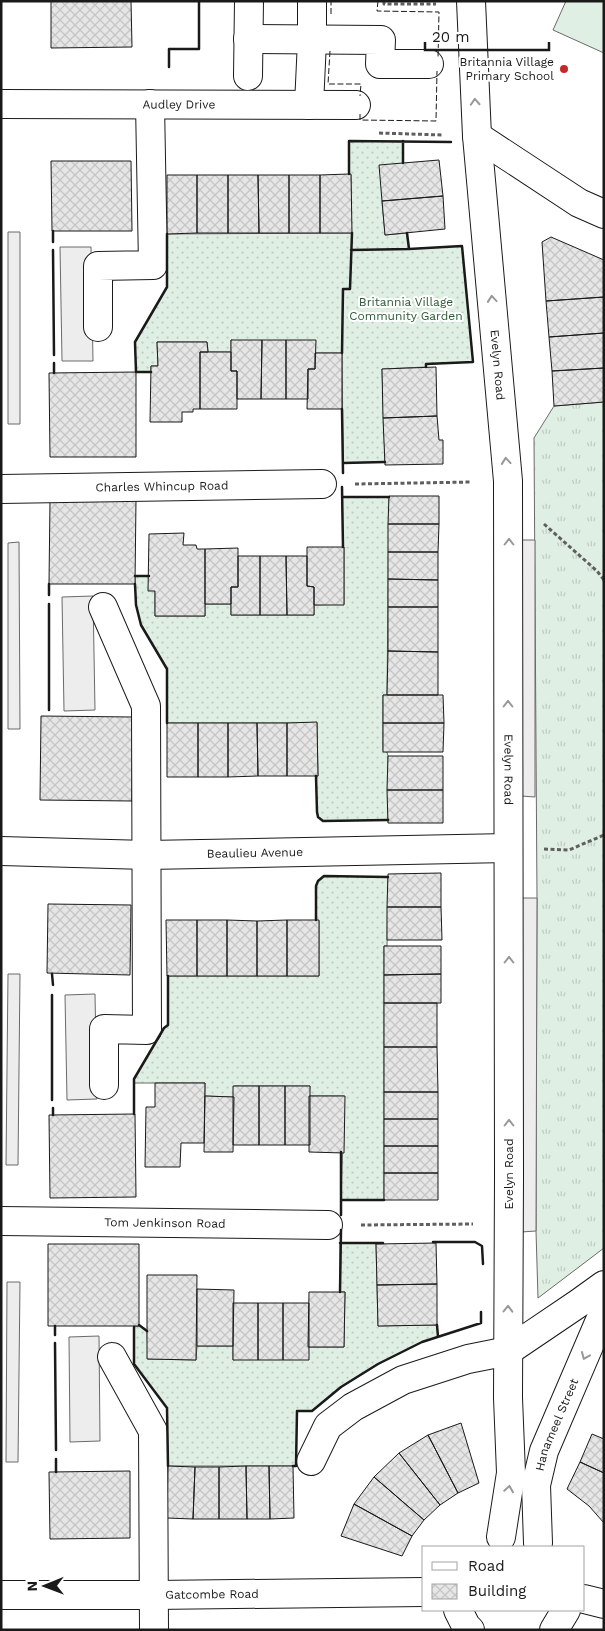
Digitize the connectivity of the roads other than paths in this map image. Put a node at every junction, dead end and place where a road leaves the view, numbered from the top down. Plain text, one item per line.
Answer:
1 (249, 1) edge
2 (312, 1) edge
3 (471, 2) edge
4 (248, 39) junction
5 (312, 41) junction
6 (429, 64) dead end
7 (248, 76) dead end
8 (1, 104) edge
9 (150, 104) junction
10 (309, 105) junction
11 (356, 105) road end
12 (477, 136) junction
13 (604, 214) edge
14 (98, 327) dead end
15 (322, 484) road end
16 (1, 489) edge
17 (103, 607) dead end
18 (508, 848) junction
19 (1, 851) edge
20 (147, 855) junction
21 (104, 1085) dead end
22 (1, 1221) edge
23 (328, 1225) road end
24 (604, 1285) edge
25 (604, 1311) edge
26 (508, 1351) junction
27 (112, 1357) dead end
28 (311, 1461) dead end
29 (490, 1542) edge
30 (541, 1545) edge
31 (422, 1592) edge
32 (1, 1595) edge
33 (154, 1595) junction
34 (585, 1599) edge
35 (604, 1604) edge
36 (458, 1611) edge
37 (565, 1611) edge
38 (154, 1630) edge
39 (470, 1630) edge
40 (554, 1630) edge

1 - 4 street
2 - 5 street
12 -> 3 street, Evelyn Road
4 - 5 street
4 - 7 street
5 - 6 street
5 - 10 street
8 - 9 street, Audley Drive
9 - 10 street, Audley Drive
9 - 14 street
10 - 11 street, Audley Drive
12 - 13 street
18 -> 12 street, Evelyn Road
15 - 16 street, Charles Whincup Road
17 - 20 street
18 - 20 street, Beaulieu Avenue
26 -> 18 street, Evelyn Road
19 - 20 street, Beaulieu Avenue
20 - 21 street
22 - 23 street, Tom Jenkinson Road
24 - 26 street
25 -> 30 street, Hanameel Street
26 - 28 street
29 -> 26 street, Evelyn Road
27 - 33 street
29 - 30 street
31 - 33 street, Gatcombe Road
32 - 33 street, Gatcombe Road
33 - 38 street
34 - 35 street
36 - 39 street
37 - 40 street

